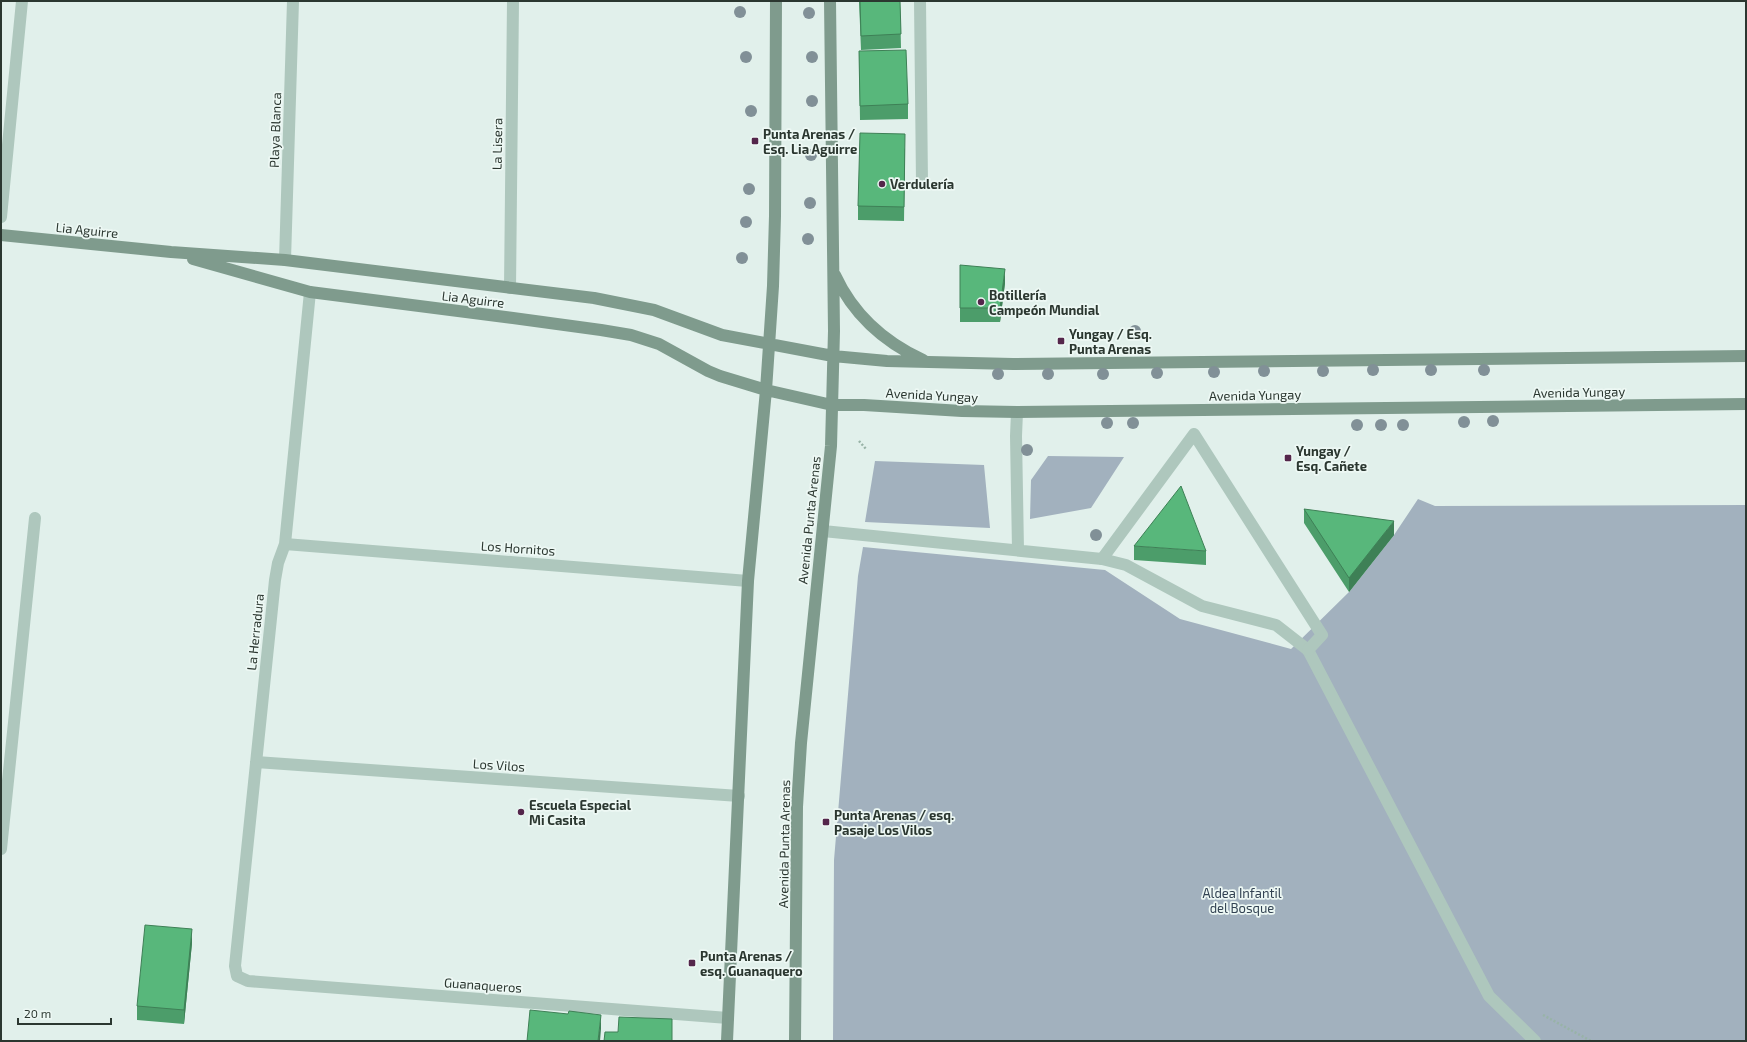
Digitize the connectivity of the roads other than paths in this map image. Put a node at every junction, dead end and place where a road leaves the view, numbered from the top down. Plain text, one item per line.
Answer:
1 (22, 1) edge
2 (293, 1) edge
3 (513, 1) edge
4 (776, 1) edge
5 (830, 1) edge
6 (920, 1) edge
7 (922, 183) dead end
8 (1, 217) edge
9 (1, 235) edge
10 (171, 252) junction
11 (284, 260) junction
12 (833, 270) junction
13 (510, 288) junction
14 (310, 292) junction
15 (769, 344) junction
16 (834, 356) junction
17 (1746, 356) edge
18 (928, 362) junction
19 (766, 390) junction
20 (1746, 404) edge
21 (832, 405) junction
22 (1017, 412) junction
23 (35, 518) dead end
24 (823, 531) junction
25 (285, 544) junction
26 (1018, 550) junction
27 (1102, 559) junction
28 (748, 581) junction
29 (1308, 650) junction
30 (256, 762) junction
31 (739, 796) junction
32 (1, 849) edge
33 (238, 976) joint
34 (728, 1018) junction
35 (727, 1041) edge
36 (795, 1041) edge
37 (1535, 1041) edge

1 - 8 street
2 - 11 street, Playa Blanca
3 - 13 street, La Lisera
4 - 15 main road
5 - 12 main road, Avenida Punta Arenas
6 - 7 street
9 - 10 main road, Lia Aguirre
10 - 11 main road, Lia Aguirre
10 - 14 main road, Lia Aguirre
11 - 13 main road, Lia Aguirre
12 - 16 main road, Avenida Punta Arenas
12 - 18 main road
13 - 15 main road, Lia Aguirre
14 - 19 main road, Lia Aguirre
14 - 25 street, La Herradura
15 - 16 main road
15 - 19 main road
16 - 18 main road
16 - 21 main road, Avenida Punta Arenas
17 - 18 main road
19 - 21 main road, Avenida Yungay
19 - 28 main road
20 - 22 main road, Avenida Yungay
21 - 22 main road, Avenida Yungay
21 - 24 main road, Avenida Punta Arenas
22 - 26 street
23 - 32 street
24 - 26 street
24 - 36 main road, Avenida Punta Arenas
25 - 28 street, Los Hornitos
25 - 30 street, La Herradura
26 - 27 street
27 - 29 street
27 - 29 street
28 - 31 main road
29 - 37 street
30 - 31 street, Los Vilos
30 - 33 street, La Herradura
31 - 34 main road
33 - 34 street, Guanaqueros
34 - 35 main road

